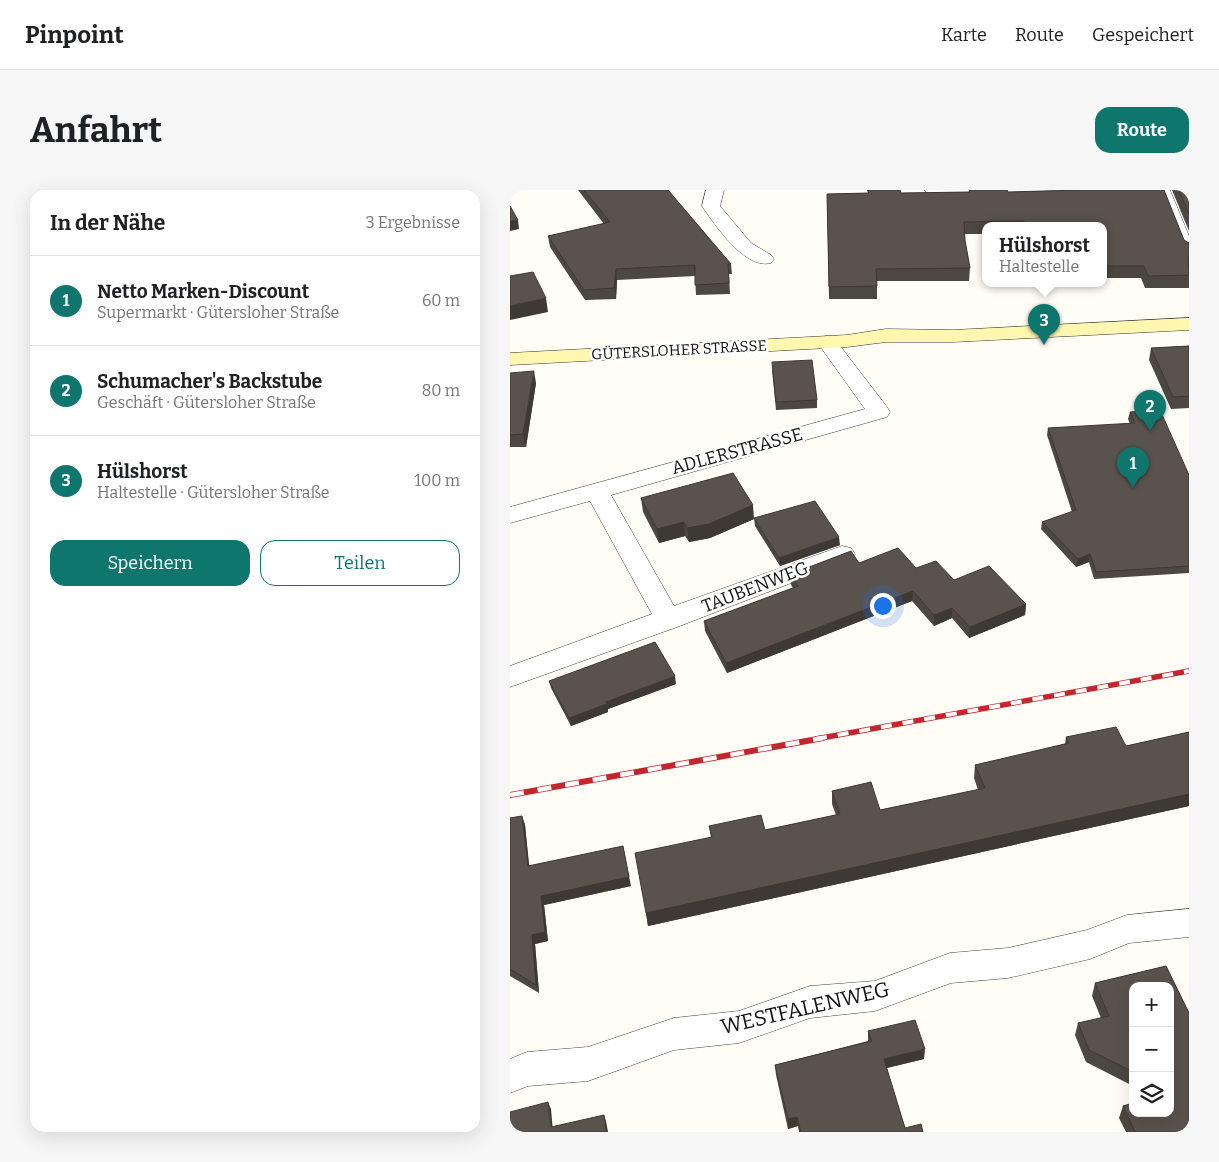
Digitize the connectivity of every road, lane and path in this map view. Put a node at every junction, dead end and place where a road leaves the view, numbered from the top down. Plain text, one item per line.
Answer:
1 (715, 190) edge
2 (934, 190) edge
3 (994, 190) edge
4 (1164, 190) edge
5 (1183, 223) edge
6 (1189, 251) edge
7 (764, 259) dead end
8 (1189, 324) edge
9 (837, 341) junction
10 (510, 359) edge
11 (596, 490) junction
12 (510, 515) edge
13 (842, 554) edge
14 (668, 620) junction
15 (510, 677) edge
16 (1189, 923) edge
17 (510, 1076) edge

1 - 7 street
2 - 3 street
4 - 5 lane
5 - 6 lane
8 - 9 main road, GÜTERSLOHER STRASSE
9 - 10 main road, GÜTERSLOHER STRASSE
9 - 11 street, ADLERSTRASSE
11 - 12 street, ADLERSTRASSE
11 - 14 street
13 - 14 street, TAUBENWEG
14 - 15 street, TAUBENWEG
16 - 17 street, WESTFALENWEG

